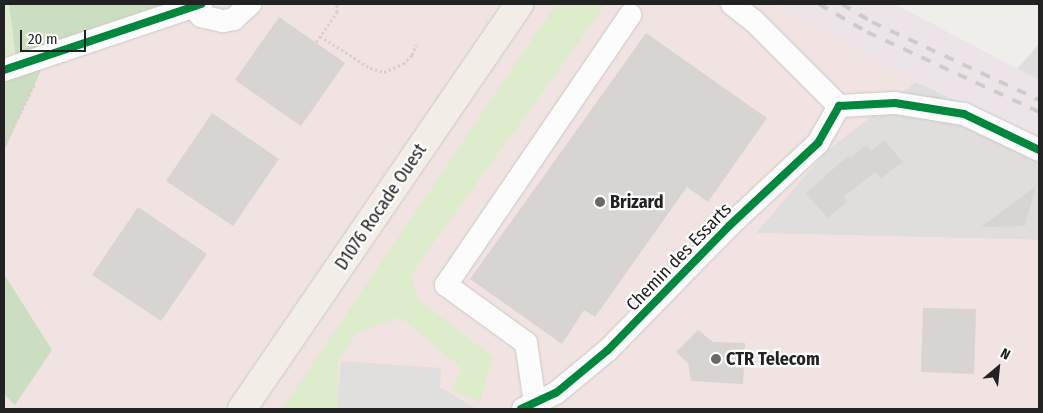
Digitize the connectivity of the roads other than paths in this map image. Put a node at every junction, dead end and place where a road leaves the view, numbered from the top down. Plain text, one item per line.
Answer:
1 (250, 4) edge
2 (519, 4) edge
3 (732, 4) edge
4 (195, 5) edge
5 (630, 15) dead end
6 (4, 70) edge
7 (839, 106) junction
8 (1039, 150) edge
9 (528, 406) edge
10 (242, 409) edge

1 - 4 street
2 - 10 main road, D1076 Rocade Ouest
3 - 7 street
4 - 6 street
5 - 9 street
7 - 8 street
7 - 9 street, Chemin des Essarts

